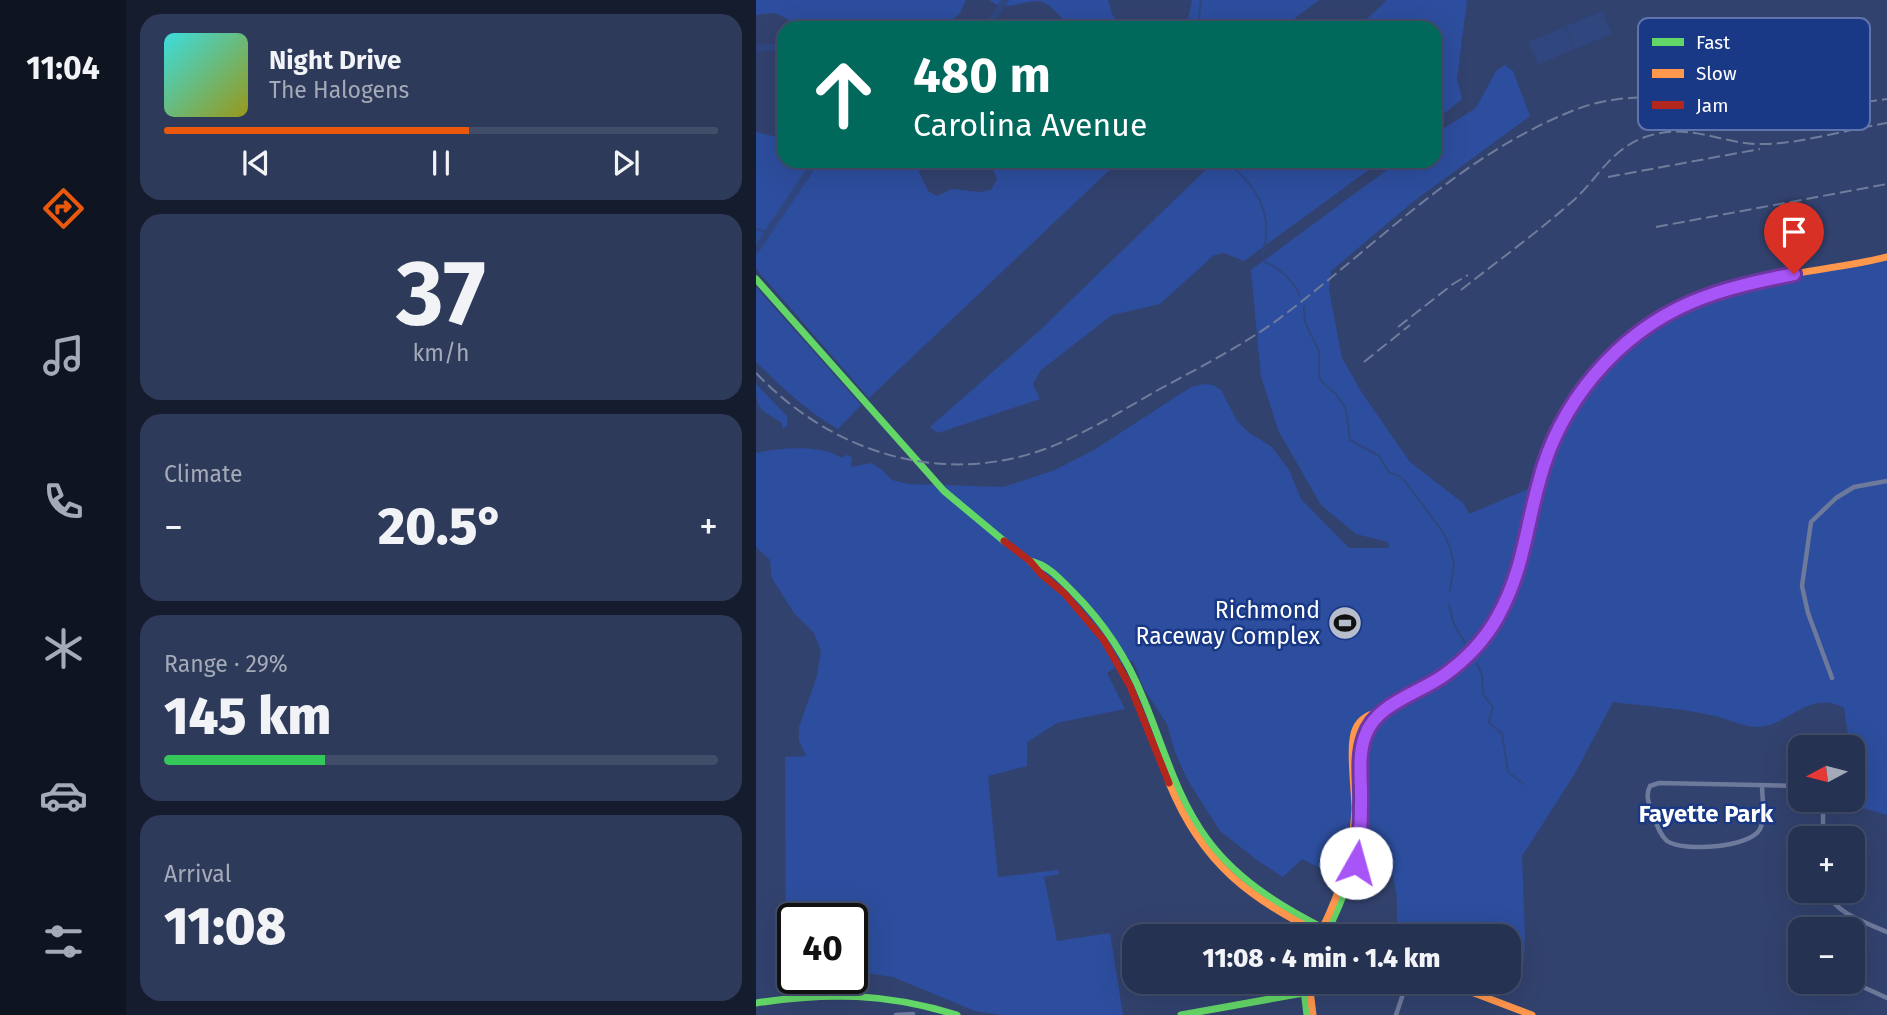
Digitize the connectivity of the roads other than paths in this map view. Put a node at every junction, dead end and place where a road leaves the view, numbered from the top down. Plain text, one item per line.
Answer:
1 (1887, 257) edge
2 (756, 279) edge
3 (1887, 481) edge
4 (1832, 678) dead end
5 (1762, 785) junction
6 (1788, 786) edge
7 (1834, 903) edge
8 (1310, 924) edge
9 (1327, 924) edge
10 (1887, 932) edge
11 (1865, 988) edge
12 (1300, 994) edge
13 (1306, 994) edge
14 (1306, 994) edge
15 (1403, 994) edge
16 (1477, 994) edge
17 (1887, 998) edge
18 (756, 1003) edge
19 (925, 1005) junction
20 (913, 1014) edge
21 (896, 1015) edge
22 (922, 1015) edge
23 (957, 1015) edge
24 (1181, 1015) edge
25 (1307, 1015) edge
26 (1314, 1015) edge
27 (1396, 1015) edge
28 (1532, 1015) edge

1 - 9 main road
2 - 8 main road
3 - 4 street
5 - 5 street
5 - 6 street
7 - 10 street
11 - 17 street
12 - 24 main road
13 - 25 main road
14 - 26 main road
15 - 27 street
16 - 28 main road
18 - 19 main road
19 - 22 street
19 - 23 main road
20 - 21 street

